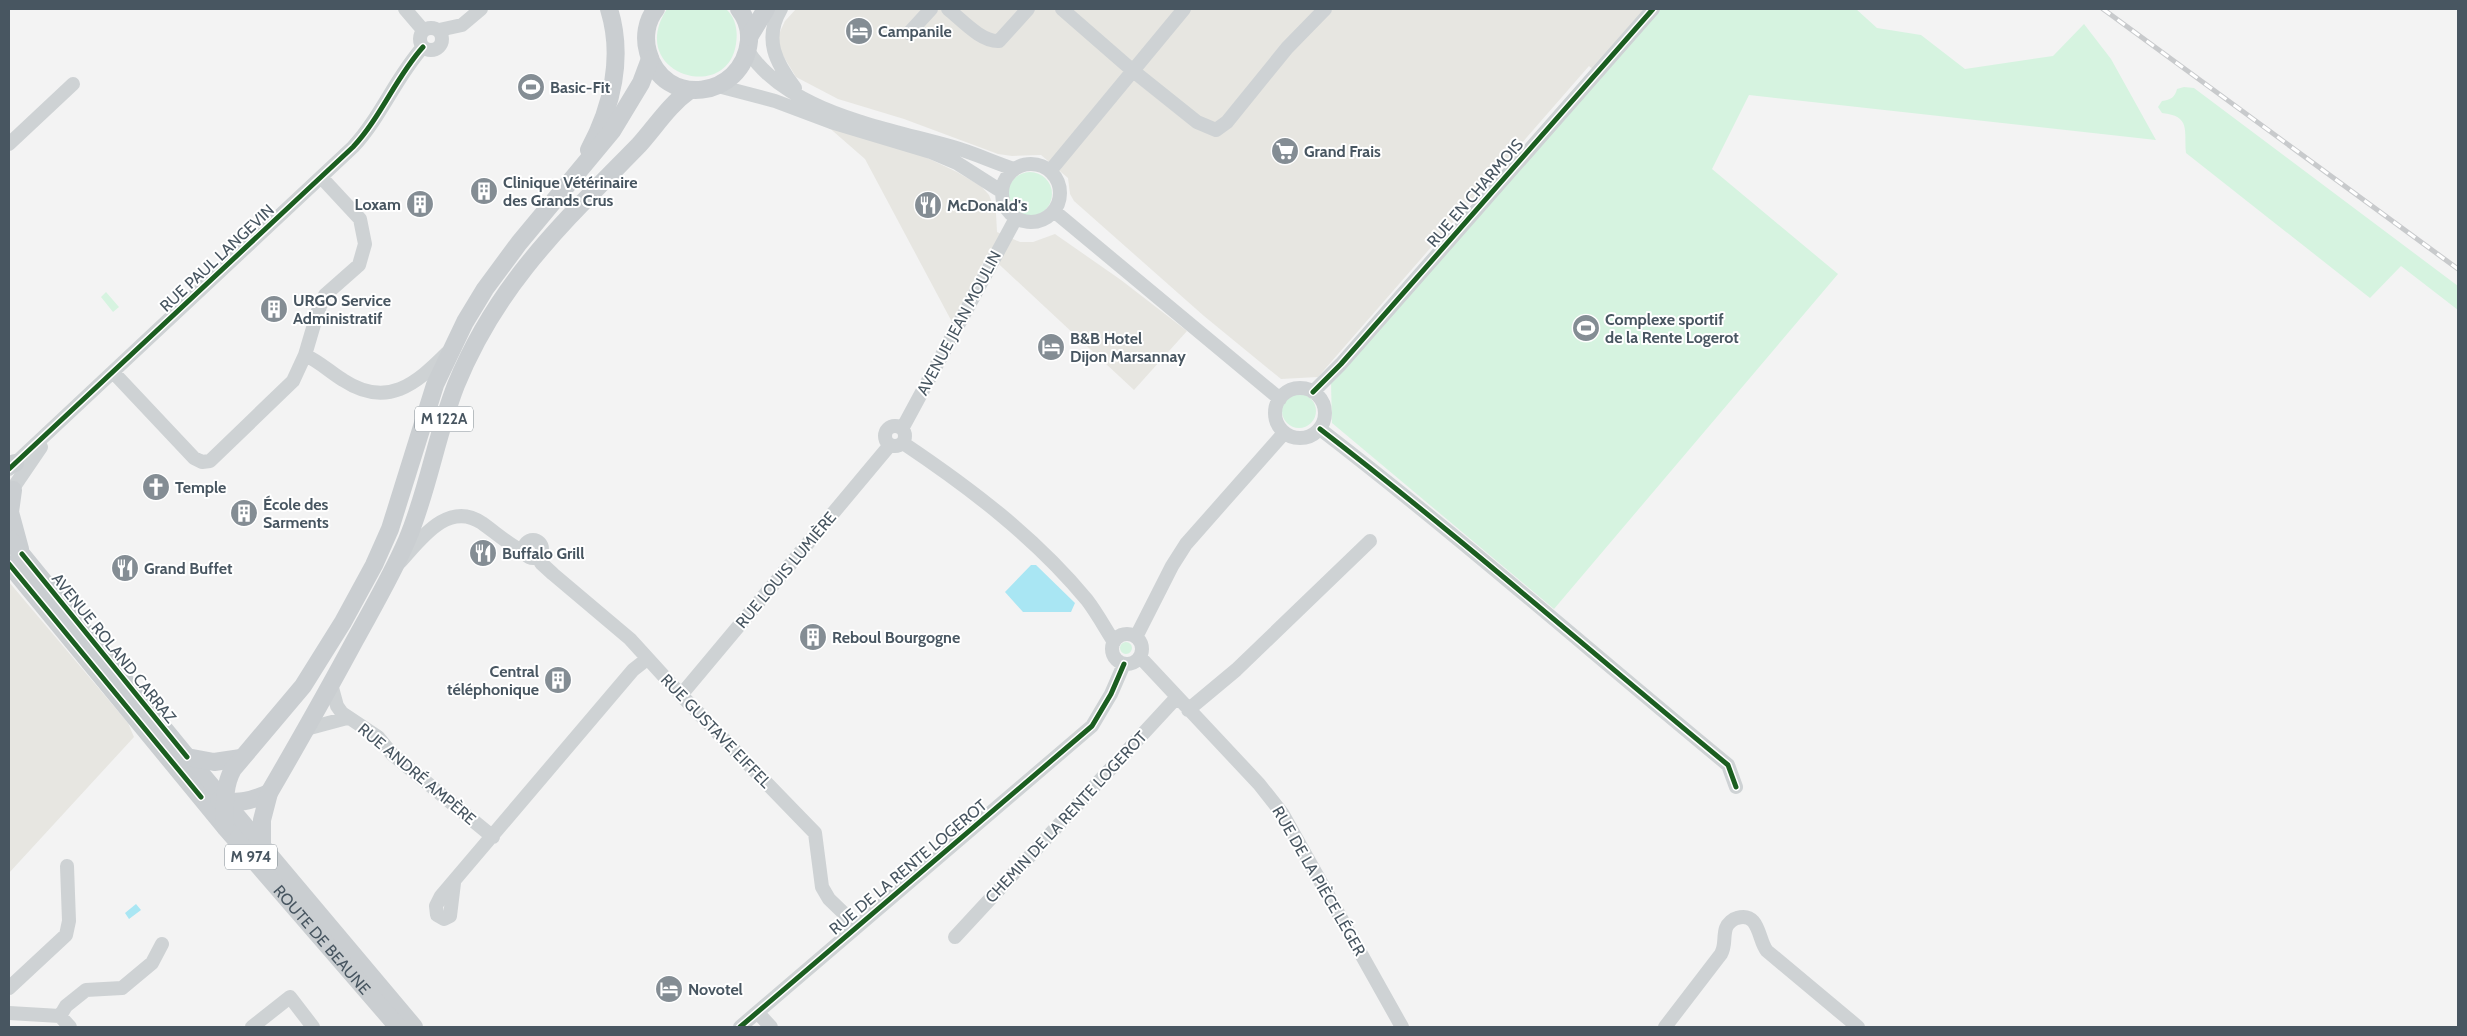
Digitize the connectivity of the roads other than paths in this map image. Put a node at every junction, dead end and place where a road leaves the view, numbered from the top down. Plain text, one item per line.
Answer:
1 (405, 9) edge
2 (481, 9) edge
3 (609, 9) edge
4 (638, 9) edge
5 (656, 9) edge
6 (740, 9) edge
7 (766, 9) edge
8 (781, 9) edge
9 (931, 9) edge
10 (948, 9) edge
11 (1028, 9) edge
12 (1062, 9) edge
13 (1184, 9) edge
14 (1325, 9) edge
15 (1653, 9) edge
16 (647, 27) junction
17 (423, 30) junction
18 (439, 30) junction
19 (909, 34) dead end
20 (748, 44) junction
21 (423, 47) junction
22 (650, 59) junction
23 (1132, 70) junction
24 (73, 84) dead end
25 (718, 86) junction
26 (690, 90) junction
27 (803, 99) junction
28 (9, 144) edge
29 (1014, 169) junction
30 (1050, 171) junction
31 (322, 177) junction
32 (574, 177) junction
33 (1001, 191) junction
34 (1054, 211) junction
35 (1016, 218) junction
36 (451, 349) junction
37 (305, 355) junction
38 (113, 372) junction
39 (1313, 392) junction
40 (1280, 399) junction
41 (1320, 429) junction
42 (53, 430) junction
43 (1284, 432) junction
44 (897, 444) junction
45 (11, 466) edge
46 (11, 492) edge
47 (9, 539) edge
48 (1370, 541) dead end
49 (15, 559) edge
50 (393, 570) junction
51 (1136, 637) junction
52 (1114, 642) junction
53 (1140, 657) junction
54 (647, 659) junction
55 (1124, 664) junction
56 (331, 684) junction
57 (681, 695) junction
58 (1176, 697) junction
59 (1188, 710) junction
60 (346, 718) junction
61 (306, 729) junction
62 (152, 736) joint
63 (187, 757) junction
64 (241, 758) junction
65 (1736, 787) dead end
66 (269, 793) junction
67 (201, 797) junction
68 (225, 801) junction
69 (225, 827) junction
70 (493, 837) junction
71 (262, 844) junction
72 (67, 866) dead end
73 (454, 883) dead end
74 (857, 926) junction
75 (955, 937) dead end
76 (162, 944) dead end
77 (9, 988) edge
78 (9, 1013) edge
79 (758, 1013) junction
80 (60, 1016) junction
81 (1842, 1022) edge
82 (70, 1027) edge
83 (252, 1027) edge
84 (313, 1027) edge
85 (398, 1027) edge
86 (414, 1027) edge
87 (740, 1027) edge
88 (771, 1027) edge
89 (1402, 1027) edge
90 (1665, 1027) edge
91 (1858, 1027) edge

1 - 17 street
2 - 18 street
3 - 32 main road
4 - 16 main road
5 - 16 main road
6 - 20 main road
7 - 20 main road
8 - 27 street
9 - 19 street
10 - 11 street
12 - 23 street
13 - 23 street
14 - 23 street
15 - 39 street, RUE EN CHARMOIS
16 - 22 main road
17 - 18 street
17 - 21 street
18 - 21 street
20 - 25 main road
20 - 27 street
21 - 31 street, RUE PAUL LANGEVIN
22 - 26 main road
22 - 32 main road, M 122A
23 - 30 street
24 - 28 street
25 - 26 main road
25 - 33 street
26 - 50 main road, M 122A
27 - 29 street
29 - 30 street
29 - 33 street
30 - 34 street
31 - 37 street
31 - 38 street, RUE PAUL LANGEVIN
32 - 36 main road, M 122A
33 - 35 street
34 - 35 street
34 - 40 street
35 - 44 street, AVENUE JEAN MOULIN
36 - 37 street
36 - 64 main road, M 122A
37 - 38 street
38 - 42 street, RUE PAUL LANGEVIN
39 - 40 street
39 - 41 street
40 - 43 street
41 - 43 street
41 - 65 street
42 - 45 street, RUE PAUL LANGEVIN
42 - 46 street, RUE PAUL LANGEVIN
43 - 51 street
44 - 52 street
44 - 57 street, RUE LOUIS LUMIÈRE
46 - 49 main road
47 - 49 main road, AVENUE ROLAND CARRAZ
48 - 59 street
49 - 62 main road, AVENUE ROLAND CARRAZ
49 - 63 main road, AVENUE ROLAND CARRAZ
50 - 54 street, RUE GUSTAVE EIFFEL
50 - 56 main road, M 122A
51 - 52 street
51 - 53 street
52 - 55 street
53 - 55 street
53 - 58 street, RUE DE LA PIÈCE LÉGER
54 - 57 street, RUE GUSTAVE EIFFEL
54 - 70 street
55 - 74 street, RUE DE LA RENTE LOGEROT
56 - 60 street, RUE ANDRÉ AMPÈRE
56 - 61 main road, M 122A
57 - 74 street, RUE GUSTAVE EIFFEL
58 - 59 street, RUE DE LA PIÈCE LÉGER
58 - 75 street, CHEMIN DE LA RENTE LOGEROT
59 - 89 street, RUE DE LA PIÈCE LÉGER
60 - 61 street
60 - 70 street, RUE ANDRÉ AMPÈRE
61 - 66 main road, M 122A
62 - 67 main road, ROUTE DE BEAUNE / M 974
63 - 64 main road
63 - 68 main road, ROUTE DE BEAUNE / M 974
64 - 68 main road, M 122A
66 - 68 main road
66 - 71 main road, M 122A
67 - 68 main road
67 - 69 main road, ROUTE DE BEAUNE / M 974
68 - 69 main road, M 122A
68 - 71 main road, ROUTE DE BEAUNE / M 974
69 - 85 main road, ROUTE DE BEAUNE / M 974
70 - 73 street
71 - 86 main road, ROUTE DE BEAUNE / M 974
72 - 77 street
74 - 79 street, RUE DE LA RENTE LOGEROT
76 - 80 street
78 - 80 street
79 - 87 street, RUE DE LA RENTE LOGEROT
79 - 88 street
80 - 82 street
81 - 90 street
81 - 91 street
83 - 84 street

